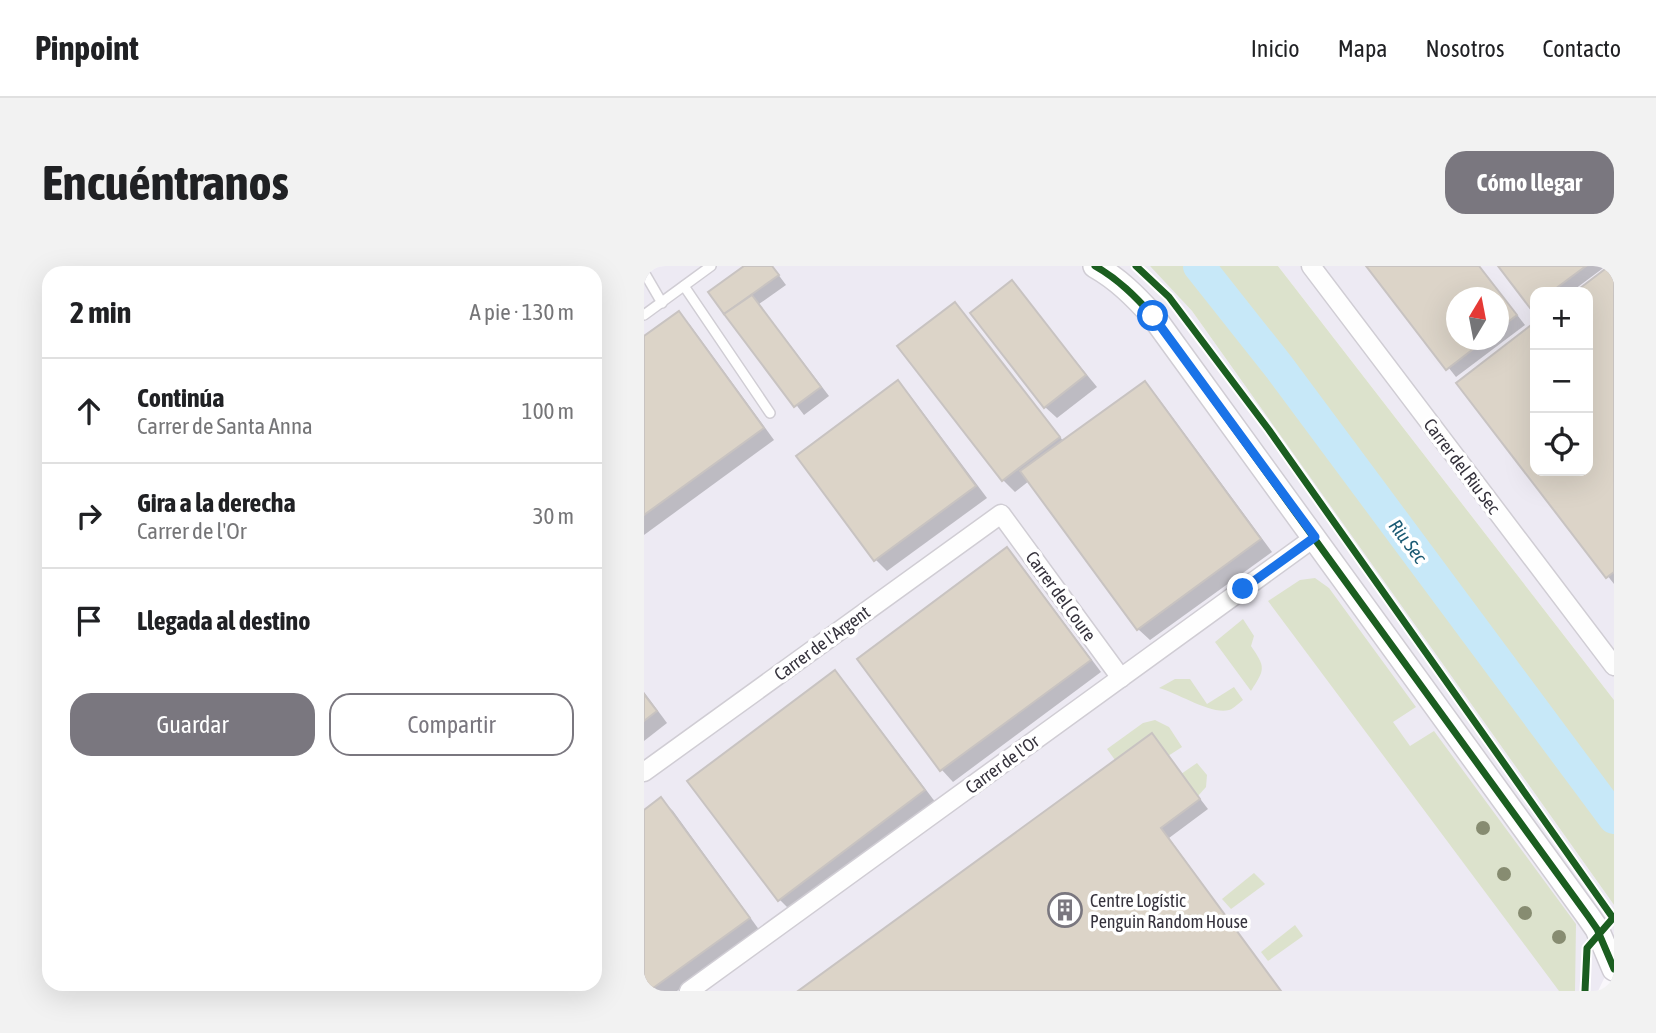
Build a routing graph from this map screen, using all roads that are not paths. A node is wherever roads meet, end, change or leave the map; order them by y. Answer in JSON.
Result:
{"nodes":[{"id":1,"x":711,"y":266,"type":"edge"},
{"id":2,"x":1095,"y":266,"type":"edge"},
{"id":3,"x":1311,"y":266,"type":"edge"},
{"id":4,"x":644,"y":272,"type":"edge"},
{"id":5,"x":684,"y":286,"type":"junction"},
{"id":6,"x":662,"y":303,"type":"junction"},
{"id":7,"x":644,"y":316,"type":"edge"},
{"id":8,"x":770,"y":413,"type":"dead end"},
{"id":9,"x":1001,"y":513,"type":"joint"},
{"id":10,"x":1315,"y":537,"type":"junction"},
{"id":11,"x":1614,"y":666,"type":"edge"},
{"id":12,"x":1121,"y":678,"type":"junction"},
{"id":13,"x":644,"y":772,"type":"edge"},
{"id":14,"x":1588,"y":916,"type":"junction"},
{"id":15,"x":1614,"y":938,"type":"edge"},
{"id":16,"x":1614,"y":968,"type":"edge"},
{"id":17,"x":1614,"y":984,"type":"edge"},
{"id":18,"x":689,"y":991,"type":"edge"},
{"id":19,"x":1613,"y":991,"type":"edge"}],
"edges":[{"from":1,"to":5,"type":"lane"},
{"from":2,"to":10,"type":"street"},
{"from":3,"to":11,"type":"street","name":"Carrer del Riu Sec"},
{"from":4,"to":6,"type":"lane"},
{"from":5,"to":6,"type":"lane"},
{"from":5,"to":8,"type":"lane"},
{"from":6,"to":7,"type":"lane"},
{"from":9,"to":12,"type":"street","name":"Carrer del Coure"},
{"from":9,"to":13,"type":"street","name":"Carrer de l'Argent"},
{"from":10,"to":12,"type":"street","name":"Carrer de l'Or"},
{"from":10,"to":14,"type":"street"},
{"from":12,"to":18,"type":"street","name":"Carrer de l'Or"},
{"from":14,"to":15,"type":"street"},
{"from":14,"to":16,"type":"street"},
{"from":17,"to":19,"type":"street"}]}
